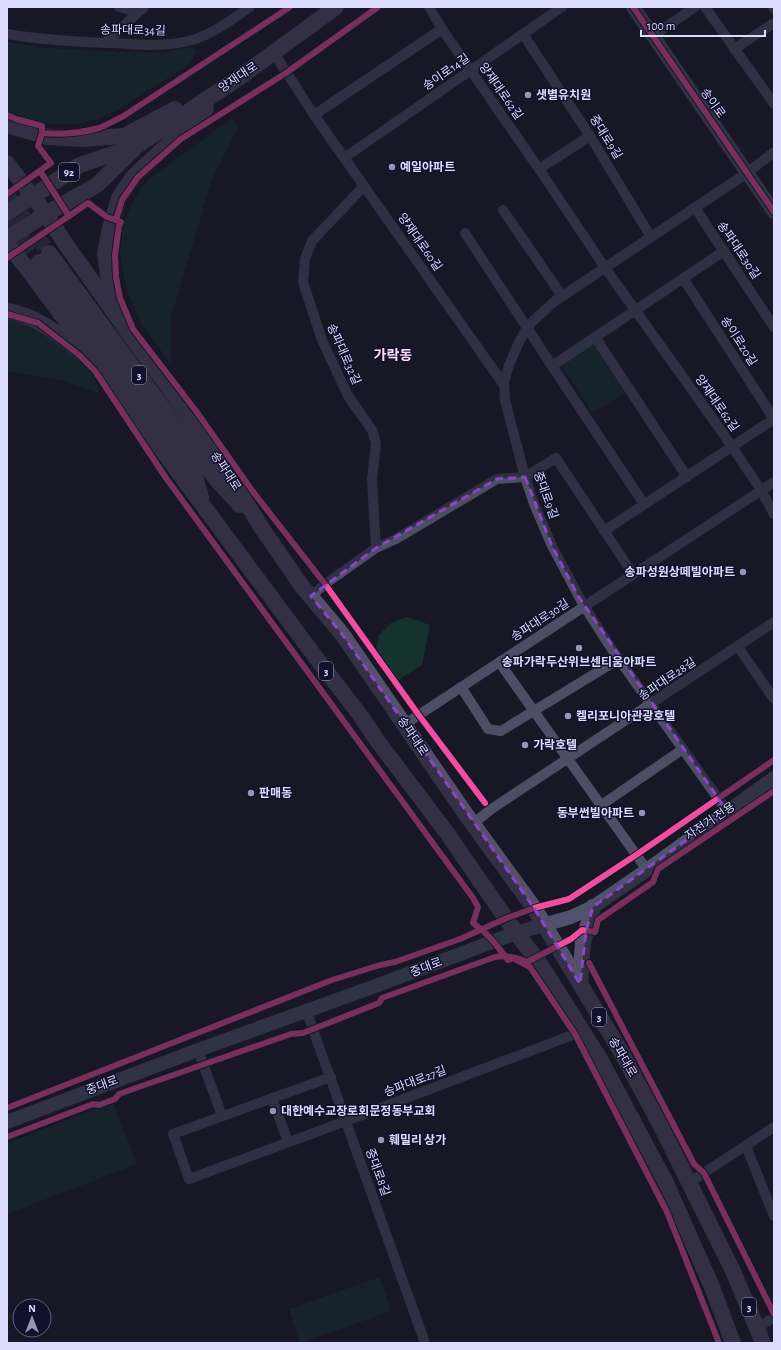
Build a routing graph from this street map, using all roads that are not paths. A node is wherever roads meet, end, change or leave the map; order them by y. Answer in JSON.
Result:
{"nodes":[{"id":1,"x":119,"y":7,"type":"edge"},
{"id":2,"x":250,"y":7,"type":"edge"},
{"id":3,"x":336,"y":7,"type":"edge"},
{"id":4,"x":429,"y":7,"type":"edge"},
{"id":5,"x":562,"y":7,"type":"edge"},
{"id":6,"x":633,"y":7,"type":"edge"},
{"id":7,"x":695,"y":7,"type":"edge"},
{"id":8,"x":705,"y":7,"type":"edge"},
{"id":9,"x":140,"y":10,"type":"edge"},
{"id":10,"x":774,"y":23,"type":"edge"},
{"id":11,"x":442,"y":29,"type":"junction"},
{"id":12,"x":7,"y":34,"type":"edge"},
{"id":13,"x":523,"y":34,"type":"junction"},
{"id":14,"x":653,"y":36,"type":"junction"},
{"id":15,"x":105,"y":43,"type":"junction"},
{"id":16,"x":734,"y":49,"type":"junction"},
{"id":17,"x":274,"y":53,"type":"junction"},
{"id":18,"x":471,"y":70,"type":"junction"},
{"id":19,"x":243,"y":75,"type":"junction"},
{"id":20,"x":774,"y":104,"type":"edge"},
{"id":21,"x":314,"y":115,"type":"junction"},
{"id":22,"x":7,"y":125,"type":"edge"},
{"id":23,"x":590,"y":136,"type":"junction"},
{"id":24,"x":138,"y":145,"type":"junction"},
{"id":25,"x":774,"y":152,"type":"edge"},
{"id":26,"x":344,"y":158,"type":"junction"},
{"id":27,"x":539,"y":169,"type":"junction"},
{"id":28,"x":10,"y":172,"type":"edge"},
{"id":29,"x":747,"y":173,"type":"junction"},
{"id":30,"x":364,"y":186,"type":"junction"},
{"id":31,"x":32,"y":196,"type":"junction"},
{"id":32,"x":695,"y":208,"type":"junction"},
{"id":33,"x":503,"y":210,"type":"dead end"},
{"id":34,"x":774,"y":212,"type":"edge"},
{"id":35,"x":7,"y":213,"type":"edge"},
{"id":36,"x":46,"y":214,"type":"junction"},
{"id":37,"x":465,"y":232,"type":"dead end"},
{"id":38,"x":651,"y":236,"type":"junction"},
{"id":39,"x":7,"y":239,"type":"edge"},
{"id":40,"x":65,"y":243,"type":"junction"},
{"id":41,"x":7,"y":244,"type":"edge"},
{"id":42,"x":724,"y":251,"type":"junction"},
{"id":43,"x":38,"y":261,"type":"junction"},
{"id":44,"x":605,"y":267,"type":"junction"},
{"id":45,"x":683,"y":278,"type":"junction"},
{"id":46,"x":562,"y":296,"type":"junction"},
{"id":47,"x":635,"y":310,"type":"junction"},
{"id":48,"x":7,"y":311,"type":"edge"},
{"id":49,"x":774,"y":327,"type":"edge"},
{"id":50,"x":527,"y":328,"type":"junction"},
{"id":51,"x":595,"y":337,"type":"junction"},
{"id":52,"x":138,"y":346,"type":"junction"},
{"id":53,"x":552,"y":366,"type":"junction"},
{"id":54,"x":104,"y":373,"type":"junction"},
{"id":55,"x":504,"y":385,"type":"junction"},
{"id":56,"x":774,"y":419,"type":"edge"},
{"id":57,"x":732,"y":447,"type":"junction"},
{"id":58,"x":687,"y":476,"type":"junction"},
{"id":59,"x":525,"y":477,"type":"junction"},
{"id":60,"x":774,"y":482,"type":"edge"},
{"id":61,"x":761,"y":490,"type":"junction"},
{"id":62,"x":644,"y":504,"type":"junction"},
{"id":63,"x":205,"y":508,"type":"junction"},
{"id":64,"x":774,"y":514,"type":"edge"},
{"id":65,"x":261,"y":527,"type":"junction"},
{"id":66,"x":604,"y":531,"type":"junction"},
{"id":67,"x":376,"y":548,"type":"junction"},
{"id":68,"x":633,"y":574,"type":"junction"},
{"id":69,"x":311,"y":596,"type":"junction"},
{"id":70,"x":584,"y":606,"type":"junction"},
{"id":71,"x":774,"y":622,"type":"edge"},
{"id":72,"x":738,"y":647,"type":"junction"},
{"id":73,"x":619,"y":659,"type":"junction"},
{"id":74,"x":499,"y":662,"type":"junction"},
{"id":75,"x":461,"y":687,"type":"junction"},
{"id":76,"x":774,"y":699,"type":"edge"},
{"id":77,"x":651,"y":705,"type":"junction"},
{"id":78,"x":534,"y":711,"type":"junction"},
{"id":79,"x":405,"y":724,"type":"junction"},
{"id":80,"x":683,"y":749,"type":"junction"},
{"id":81,"x":568,"y":760,"type":"junction"},
{"id":82,"x":774,"y":778,"type":"edge"},
{"id":83,"x":600,"y":806,"type":"junction"},
{"id":84,"x":727,"y":811,"type":"junction"},
{"id":85,"x":474,"y":823,"type":"junction"},
{"id":86,"x":647,"y":870,"type":"junction"},
{"id":87,"x":593,"y":907,"type":"junction"},
{"id":88,"x":544,"y":924,"type":"junction"},
{"id":89,"x":516,"y":933,"type":"junction"},
{"id":90,"x":580,"y":984,"type":"junction"},
{"id":91,"x":306,"y":1010,"type":"junction"},
{"id":92,"x":583,"y":1031,"type":"junction"},
{"id":93,"x":198,"y":1050,"type":"junction"},
{"id":94,"x":331,"y":1078,"type":"junction"},
{"id":95,"x":272,"y":1098,"type":"junction"},
{"id":96,"x":222,"y":1116,"type":"junction"},
{"id":97,"x":346,"y":1121,"type":"junction"},
{"id":98,"x":7,"y":1122,"type":"edge"},
{"id":99,"x":774,"y":1127,"type":"edge"},
{"id":100,"x":288,"y":1142,"type":"junction"},
{"id":101,"x":746,"y":1146,"type":"junction"},
{"id":102,"x":690,"y":1182,"type":"junction"},
{"id":103,"x":771,"y":1197,"type":"edge"},
{"id":104,"x":774,"y":1216,"type":"edge"},
{"id":105,"x":774,"y":1318,"type":"edge"},
{"id":106,"x":757,"y":1327,"type":"junction"},
{"id":107,"x":425,"y":1343,"type":"edge"},
{"id":108,"x":733,"y":1343,"type":"edge"},
{"id":109,"x":763,"y":1343,"type":"edge"}],
"edges":[{"from":1,"to":9,"type":"street"},
{"from":2,"to":15,"type":"street","name":"송파대로34길"},
{"from":3,"to":17,"type":"main road","name":"양재대로","number":"92"},
{"from":4,"to":11,"type":"street","name":"양재대로62길"},
{"from":5,"to":13,"type":"street","name":"송이로14길"},
{"from":6,"to":14,"type":"main road","name":"송이로"},
{"from":7,"to":14,"type":"street"},
{"from":8,"to":16,"type":"street"},
{"from":9,"to":15,"type":"street"},
{"from":10,"to":16,"type":"street"},
{"from":11,"to":18,"type":"street","name":"양재대로62길"},
{"from":11,"to":21,"type":"street"},
{"from":12,"to":15,"type":"street","name":"송파대로34길"},
{"from":13,"to":18,"type":"street","name":"송이로14길"},
{"from":13,"to":23,"type":"street","name":"중대로9길"},
{"from":14,"to":29,"type":"main road","name":"송이로"},
{"from":16,"to":20,"type":"street"},
{"from":17,"to":19,"type":"main road","name":"양재대로","number":"92"},
{"from":17,"to":21,"type":"street","name":"양재대로60길"},
{"from":18,"to":26,"type":"street","name":"송이로14길"},
{"from":18,"to":27,"type":"street","name":"양재대로62길"},
{"from":19,"to":22,"type":"main road"},
{"from":19,"to":24,"type":"main road","name":"양재대로","number":"92"},
{"from":19,"to":52,"type":"main road"},
{"from":21,"to":26,"type":"street","name":"양재대로60길"},
{"from":23,"to":27,"type":"street"},
{"from":23,"to":38,"type":"street","name":"중대로9길"},
{"from":24,"to":31,"type":"main road","name":"양재대로","number":"92"},
{"from":24,"to":36,"type":"main road","name":"양재대로","number":"92"},
{"from":25,"to":29,"type":"street","name":"중대로9길"},
{"from":26,"to":30,"type":"street","name":"양재대로60길"},
{"from":27,"to":44,"type":"street","name":"양재대로62길"},
{"from":28,"to":31,"type":"main road","name":"송파대로"},
{"from":29,"to":32,"type":"street","name":"중대로9길"},
{"from":29,"to":34,"type":"main road","name":"송이로"},
{"from":30,"to":55,"type":"street","name":"양재대로60길"},
{"from":30,"to":67,"type":"street","name":"송파대로32길"},
{"from":31,"to":35,"type":"main road","name":"양재대로","number":"92"},
{"from":31,"to":36,"type":"main road","name":"송파대로"},
{"from":32,"to":38,"type":"street","name":"중대로9길"},
{"from":32,"to":42,"type":"street","name":"송파대로30길"},
{"from":33,"to":46,"type":"street"},
{"from":36,"to":39,"type":"main road","name":"양재대로","number":"92"},
{"from":36,"to":40,"type":"main road","name":"송파대로"},
{"from":37,"to":50,"type":"street"},
{"from":38,"to":44,"type":"street","name":"중대로9길"},
{"from":40,"to":43,"type":"main road"},
{"from":40,"to":52,"type":"main road","name":"송파대로"},
{"from":41,"to":43,"type":"main road"},
{"from":42,"to":45,"type":"street"},
{"from":42,"to":49,"type":"street","name":"송파대로30길"},
{"from":43,"to":54,"type":"main road"},
{"from":43,"to":63,"type":"main road","number":"3"},
{"from":43,"to":65,"type":"main road","number":"3"},
{"from":44,"to":46,"type":"street","name":"중대로9길"},
{"from":44,"to":47,"type":"street","name":"양재대로62길"},
{"from":45,"to":47,"type":"street"},
{"from":45,"to":56,"type":"street","name":"송이로20길"},
{"from":46,"to":50,"type":"street","name":"중대로9길"},
{"from":47,"to":51,"type":"street"},
{"from":47,"to":57,"type":"street","name":"양재대로62길"},
{"from":48,"to":54,"type":"main road"},
{"from":50,"to":53,"type":"street"},
{"from":50,"to":55,"type":"street","name":"중대로9길"},
{"from":51,"to":53,"type":"street"},
{"from":51,"to":58,"type":"street"},
{"from":52,"to":65,"type":"main road","name":"송파대로"},
{"from":53,"to":62,"type":"street"},
{"from":54,"to":63,"type":"main road","name":"송파대로"},
{"from":55,"to":59,"type":"street","name":"중대로9길"},
{"from":56,"to":57,"type":"street","name":"송이로20길"},
{"from":57,"to":58,"type":"street","name":"송이로20길"},
{"from":57,"to":61,"type":"street","name":"양재대로62길"},
{"from":58,"to":62,"type":"street","name":"송이로20길"},
{"from":59,"to":66,"type":"street"},
{"from":59,"to":67,"type":"street"},
{"from":59,"to":70,"type":"street","name":"중대로9길"},
{"from":60,"to":61,"type":"street","name":"송파대로30길"},
{"from":61,"to":64,"type":"street","name":"양재대로62길"},
{"from":61,"to":68,"type":"street","name":"송파대로30길"},
{"from":62,"to":66,"type":"street","name":"송이로20길"},
{"from":63,"to":89,"type":"main road","name":"송파대로","number":"3"},
{"from":65,"to":69,"type":"main road","name":"송파대로","number":"3"},
{"from":66,"to":68,"type":"street"},
{"from":67,"to":69,"type":"street"},
{"from":68,"to":70,"type":"street","name":"송파대로30길"},
{"from":69,"to":79,"type":"main road","name":"송파대로","number":"3"},
{"from":70,"to":73,"type":"street","name":"중대로9길"},
{"from":70,"to":74,"type":"street","name":"송파대로30길"},
{"from":71,"to":72,"type":"street","name":"송파대로28길"},
{"from":72,"to":76,"type":"street"},
{"from":72,"to":77,"type":"street","name":"송파대로28길"},
{"from":73,"to":77,"type":"street","name":"중대로9길"},
{"from":73,"to":78,"type":"street"},
{"from":74,"to":75,"type":"street","name":"송파대로30길"},
{"from":74,"to":78,"type":"street"},
{"from":75,"to":78,"type":"street"},
{"from":75,"to":79,"type":"street","name":"송파대로30길"},
{"from":77,"to":80,"type":"street","name":"중대로9길"},
{"from":77,"to":81,"type":"street","name":"송파대로28길"},
{"from":78,"to":81,"type":"street"},
{"from":79,"to":85,"type":"main road","name":"송파대로","number":"3"},
{"from":80,"to":83,"type":"street"},
{"from":80,"to":84,"type":"street","name":"중대로9길"},
{"from":81,"to":83,"type":"street"},
{"from":81,"to":85,"type":"street","name":"송파대로28길"},
{"from":82,"to":84,"type":"main road","name":"중대로"},
{"from":83,"to":86,"type":"street"},
{"from":84,"to":86,"type":"main road","name":"중대로"},
{"from":85,"to":88,"type":"main road","name":"송파대로","number":"3"},
{"from":86,"to":87,"type":"main road","name":"중대로"},
{"from":87,"to":88,"type":"main road","name":"중대로"},
{"from":87,"to":90,"type":"main road"},
{"from":88,"to":89,"type":"main road","name":"중대로"},
{"from":88,"to":90,"type":"main road","name":"송파대로","number":"3"},
{"from":89,"to":91,"type":"main road","name":"중대로"},
{"from":89,"to":92,"type":"main road","name":"송파대로","number":"3"},
{"from":90,"to":102,"type":"main road","name":"송파대로","number":"3"},
{"from":91,"to":93,"type":"main road","name":"중대로"},
{"from":91,"to":94,"type":"street","name":"중대로8길"},
{"from":92,"to":97,"type":"street","name":"송파대로27길"},
{"from":92,"to":108,"type":"main road","name":"송파대로","number":"3"},
{"from":93,"to":96,"type":"street"},
{"from":93,"to":98,"type":"main road","name":"중대로"},
{"from":94,"to":95,"type":"street"},
{"from":94,"to":97,"type":"street","name":"중대로8길"},
{"from":95,"to":96,"type":"street"},
{"from":95,"to":100,"type":"street"},
{"from":96,"to":100,"type":"street","name":"송파대로27길"},
{"from":97,"to":100,"type":"street","name":"송파대로27길"},
{"from":97,"to":107,"type":"street","name":"중대로8길"},
{"from":99,"to":101,"type":"street"},
{"from":101,"to":102,"type":"street"},
{"from":101,"to":103,"type":"street"},
{"from":102,"to":106,"type":"main road","name":"송파대로","number":"3"},
{"from":103,"to":104,"type":"street"},
{"from":105,"to":106,"type":"street"},
{"from":106,"to":109,"type":"main road","name":"송파대로","number":"3"}]}
